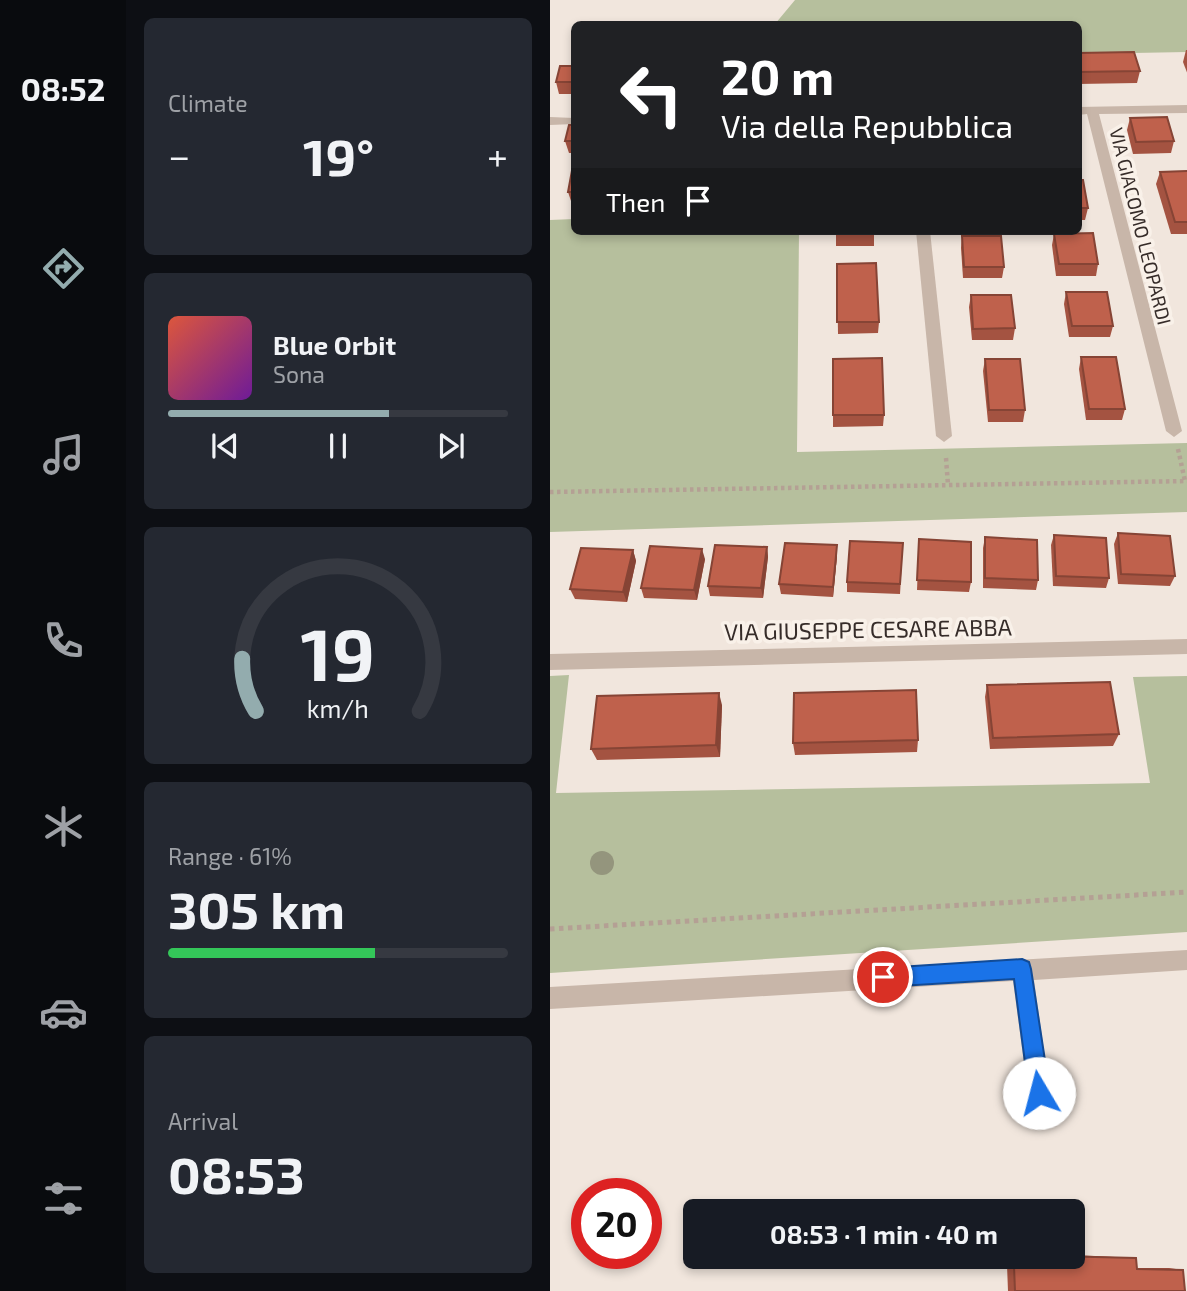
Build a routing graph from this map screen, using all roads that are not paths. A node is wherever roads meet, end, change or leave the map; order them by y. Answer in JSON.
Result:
{"nodes":[{"id":1,"x":1188,"y":109,"type":"edge"},
{"id":2,"x":1085,"y":111,"type":"edge"},
{"id":3,"x":550,"y":121,"type":"edge"},
{"id":4,"x":571,"y":121,"type":"edge"},
{"id":5,"x":923,"y":235,"type":"edge"},
{"id":6,"x":1174,"y":431,"type":"road end"},
{"id":7,"x":944,"y":436,"type":"dead end"},
{"id":8,"x":1188,"y":646,"type":"edge"},
{"id":9,"x":550,"y":662,"type":"edge"},
{"id":10,"x":1188,"y":960,"type":"edge"},
{"id":11,"x":1022,"y":969,"type":"junction"},
{"id":12,"x":550,"y":998,"type":"edge"},
{"id":13,"x":1039,"y":1093,"type":"dead end"}],
"edges":[{"from":1,"to":2,"type":"street"},
{"from":2,"to":6,"type":"street","name":"VIA GIACOMO LEOPARDI"},
{"from":3,"to":4,"type":"street"},
{"from":5,"to":7,"type":"street"},
{"from":8,"to":9,"type":"street","name":"VIA GIUSEPPE CESARE ABBA"},
{"from":10,"to":11,"type":"street"},
{"from":11,"to":12,"type":"street"},
{"from":11,"to":13,"type":"street"}]}
